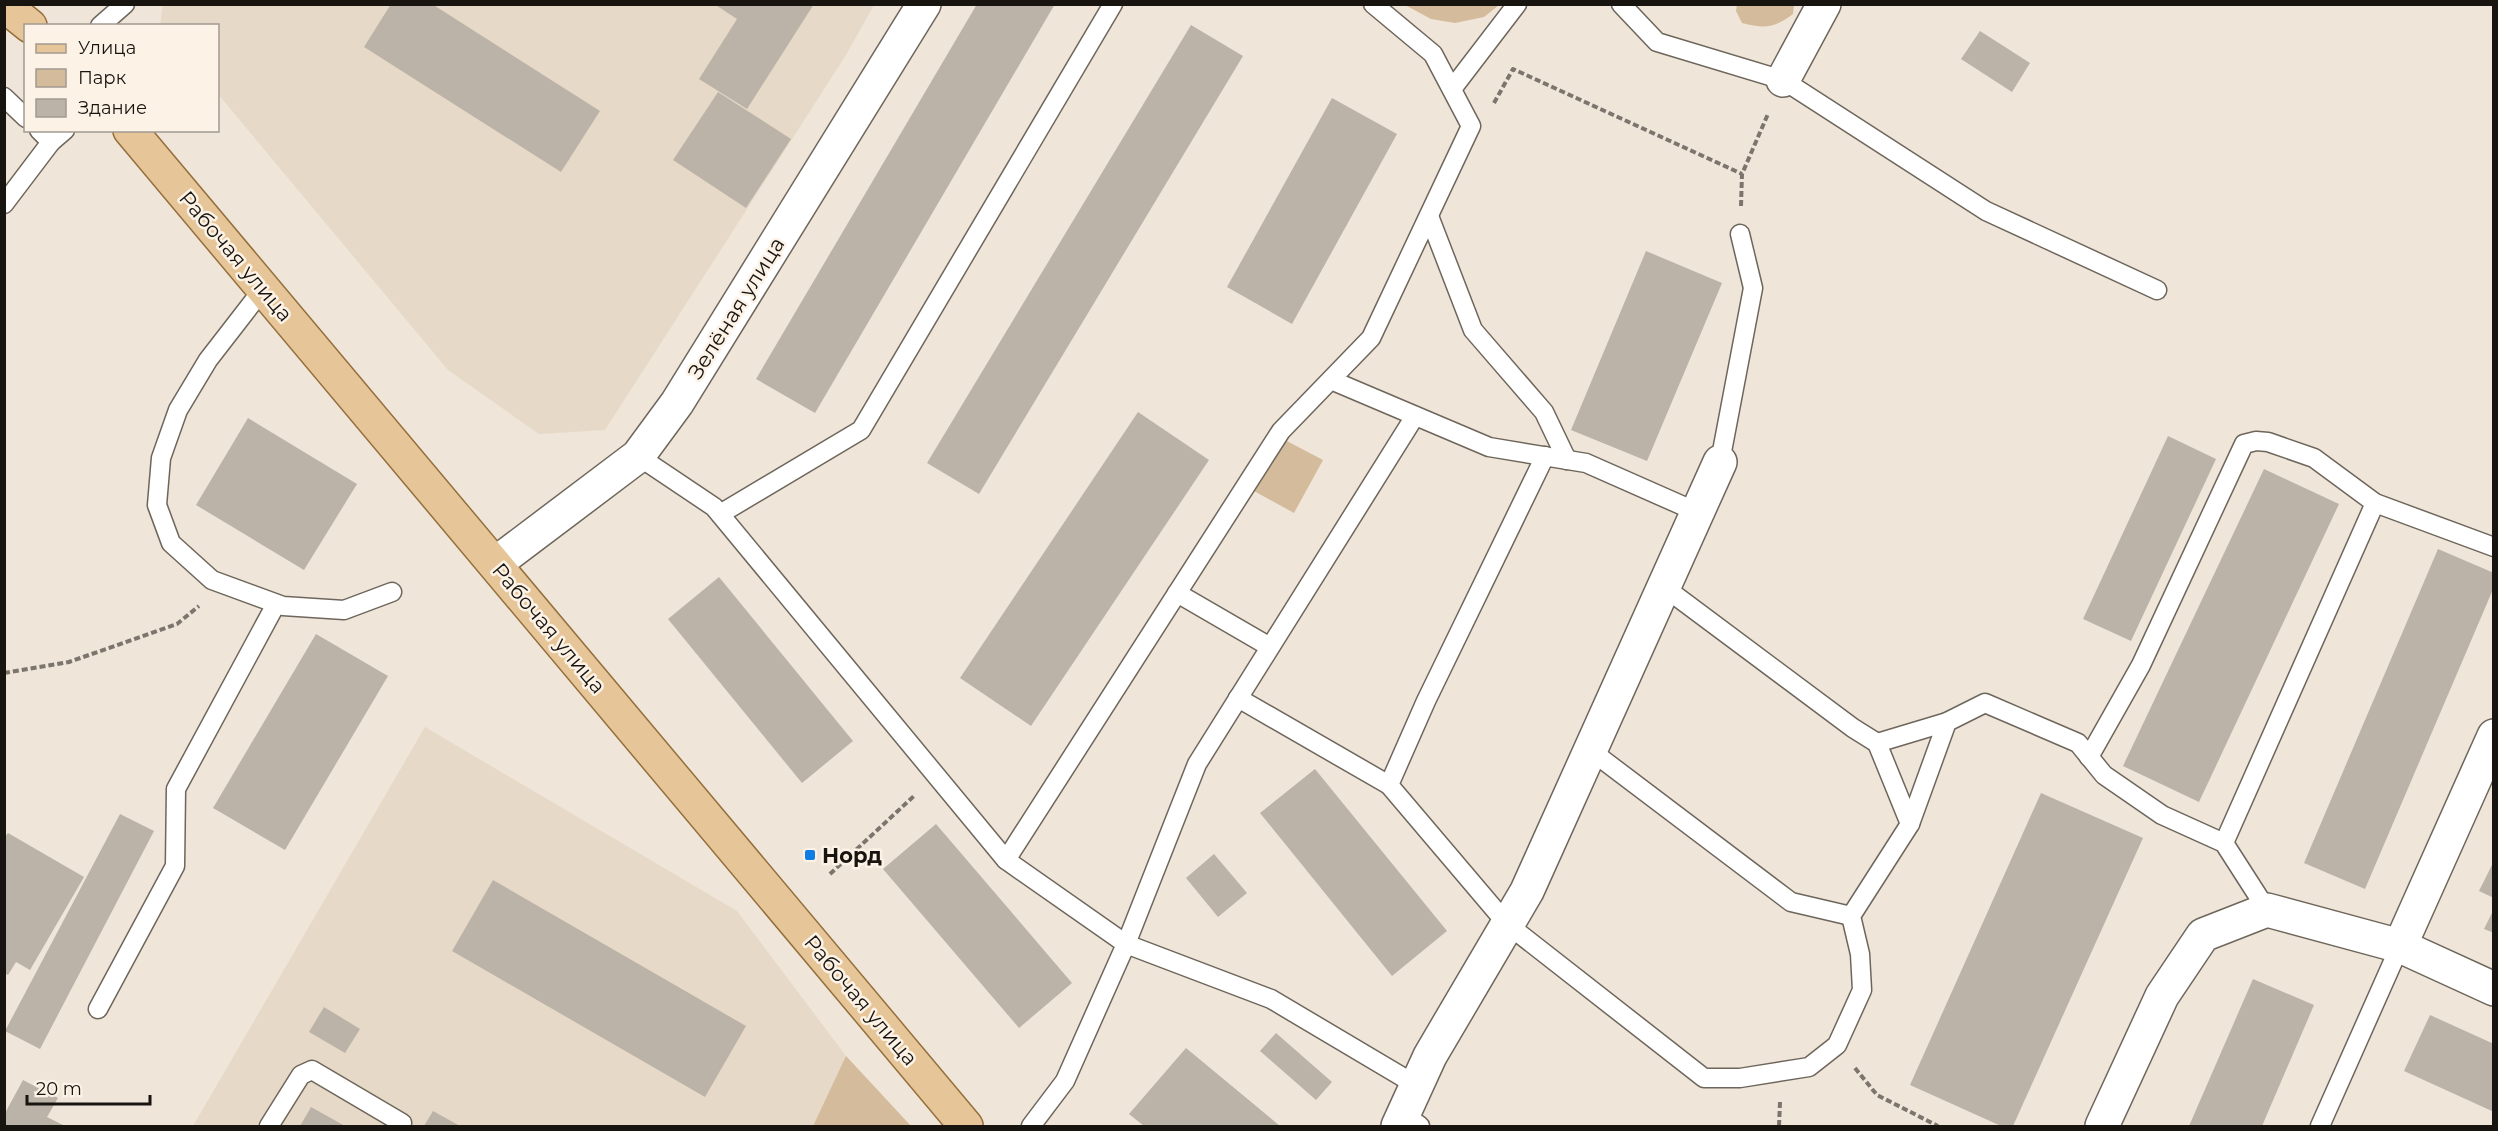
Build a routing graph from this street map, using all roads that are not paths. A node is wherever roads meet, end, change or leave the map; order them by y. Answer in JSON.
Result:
{"nodes":[{"id":1,"x":125,"y":4,"type":"edge"},
{"id":2,"x":924,"y":4,"type":"edge"},
{"id":3,"x":1113,"y":4,"type":"edge"},
{"id":4,"x":1373,"y":4,"type":"edge"},
{"id":5,"x":1517,"y":4,"type":"edge"},
{"id":6,"x":1621,"y":4,"type":"edge"},
{"id":7,"x":1824,"y":4,"type":"edge"},
{"id":8,"x":4,"y":5,"type":"edge"},
{"id":9,"x":28,"y":24,"type":"edge"},
{"id":10,"x":102,"y":24,"type":"edge"},
{"id":11,"x":1784,"y":80,"type":"junction"},
{"id":12,"x":1452,"y":89,"type":"junction"},
{"id":13,"x":4,"y":98,"type":"edge"},
{"id":14,"x":24,"y":116,"type":"edge"},
{"id":15,"x":132,"y":132,"type":"edge"},
{"id":16,"x":52,"y":134,"type":"edge"},
{"id":17,"x":4,"y":204,"type":"edge"},
{"id":18,"x":1429,"y":216,"type":"junction"},
{"id":19,"x":1740,"y":234,"type":"road end"},
{"id":20,"x":263,"y":289,"type":"junction"},
{"id":21,"x":2157,"y":291,"type":"dead end"},
{"id":22,"x":1330,"y":380,"type":"junction"},
{"id":23,"x":1415,"y":416,"type":"junction"},
{"id":24,"x":638,"y":456,"type":"junction"},
{"id":25,"x":1545,"y":456,"type":"junction"},
{"id":26,"x":1566,"y":460,"type":"junction"},
{"id":27,"x":1720,"y":462,"type":"joint"},
{"id":28,"x":2375,"y":503,"type":"junction"},
{"id":29,"x":1697,"y":512,"type":"junction"},
{"id":30,"x":720,"y":514,"type":"junction"},
{"id":31,"x":2493,"y":547,"type":"edge"},
{"id":32,"x":495,"y":564,"type":"junction"},
{"id":33,"x":1664,"y":586,"type":"junction"},
{"id":34,"x":392,"y":592,"type":"dead end"},
{"id":35,"x":1178,"y":593,"type":"junction"},
{"id":36,"x":276,"y":604,"type":"junction"},
{"id":37,"x":1270,"y":647,"type":"junction"},
{"id":38,"x":1238,"y":698,"type":"junction"},
{"id":39,"x":1947,"y":722,"type":"junction"},
{"id":40,"x":2493,"y":736,"type":"edge"},
{"id":41,"x":1877,"y":743,"type":"junction"},
{"id":42,"x":1590,"y":750,"type":"junction"},
{"id":43,"x":2089,"y":757,"type":"junction"},
{"id":44,"x":1389,"y":785,"type":"junction"},
{"id":45,"x":1911,"y":824,"type":"junction"},
{"id":46,"x":2223,"y":843,"type":"junction"},
{"id":47,"x":1006,"y":860,"type":"junction"},
{"id":48,"x":2267,"y":910,"type":"junction"},
{"id":49,"x":1851,"y":916,"type":"junction"},
{"id":50,"x":1507,"y":924,"type":"junction"},
{"id":51,"x":1126,"y":944,"type":"junction"},
{"id":52,"x":2400,"y":946,"type":"junction"},
{"id":53,"x":2493,"y":989,"type":"edge"},
{"id":54,"x":98,"y":1009,"type":"dead end"},
{"id":55,"x":1410,"y":1113,"type":"edge"},
{"id":56,"x":402,"y":1123,"type":"dead end"},
{"id":57,"x":269,"y":1126,"type":"edge"},
{"id":58,"x":966,"y":1126,"type":"edge"},
{"id":59,"x":1031,"y":1126,"type":"edge"},
{"id":60,"x":2102,"y":1126,"type":"edge"},
{"id":61,"x":2320,"y":1126,"type":"edge"}],
"edges":[{"from":1,"to":10,"type":"lane"},
{"from":2,"to":24,"type":"street","name":"Зелёная улица"},
{"from":3,"to":30,"type":"lane"},
{"from":4,"to":12,"type":"lane"},
{"from":5,"to":12,"type":"lane"},
{"from":6,"to":11,"type":"lane"},
{"from":7,"to":11,"type":"street"},
{"from":8,"to":9,"type":"main road"},
{"from":11,"to":21,"type":"lane"},
{"from":12,"to":18,"type":"lane"},
{"from":13,"to":14,"type":"lane"},
{"from":15,"to":20,"type":"main road","name":"Рабочая улица"},
{"from":16,"to":17,"type":"lane"},
{"from":18,"to":22,"type":"lane"},
{"from":18,"to":26,"type":"lane"},
{"from":19,"to":27,"type":"lane"},
{"from":20,"to":32,"type":"main road","name":"Рабочая улица"},
{"from":20,"to":36,"type":"lane"},
{"from":22,"to":23,"type":"lane"},
{"from":22,"to":35,"type":"lane"},
{"from":23,"to":25,"type":"lane"},
{"from":23,"to":37,"type":"lane"},
{"from":24,"to":30,"type":"lane"},
{"from":24,"to":32,"type":"street","name":"Зелёная улица"},
{"from":25,"to":26,"type":"lane"},
{"from":25,"to":44,"type":"lane"},
{"from":26,"to":29,"type":"lane"},
{"from":27,"to":29,"type":"street"},
{"from":28,"to":31,"type":"lane"},
{"from":28,"to":43,"type":"lane"},
{"from":28,"to":46,"type":"lane"},
{"from":29,"to":33,"type":"street"},
{"from":30,"to":47,"type":"lane"},
{"from":32,"to":58,"type":"main road","name":"Рабочая улица"},
{"from":33,"to":41,"type":"lane"},
{"from":33,"to":42,"type":"street"},
{"from":34,"to":36,"type":"lane"},
{"from":35,"to":37,"type":"lane"},
{"from":35,"to":47,"type":"lane"},
{"from":36,"to":54,"type":"lane"},
{"from":37,"to":38,"type":"lane"},
{"from":38,"to":44,"type":"lane"},
{"from":38,"to":51,"type":"lane"},
{"from":39,"to":41,"type":"lane"},
{"from":39,"to":43,"type":"lane"},
{"from":39,"to":45,"type":"lane"},
{"from":40,"to":52,"type":"street"},
{"from":41,"to":45,"type":"lane"},
{"from":42,"to":49,"type":"lane"},
{"from":42,"to":50,"type":"street"},
{"from":43,"to":46,"type":"lane"},
{"from":44,"to":50,"type":"lane"},
{"from":45,"to":49,"type":"lane"},
{"from":46,"to":48,"type":"lane"},
{"from":47,"to":51,"type":"lane"},
{"from":48,"to":52,"type":"street"},
{"from":48,"to":60,"type":"street"},
{"from":49,"to":50,"type":"lane"},
{"from":50,"to":55,"type":"street"},
{"from":51,"to":55,"type":"lane"},
{"from":51,"to":59,"type":"lane"},
{"from":52,"to":53,"type":"street"},
{"from":52,"to":61,"type":"lane"},
{"from":56,"to":57,"type":"lane"}]}
